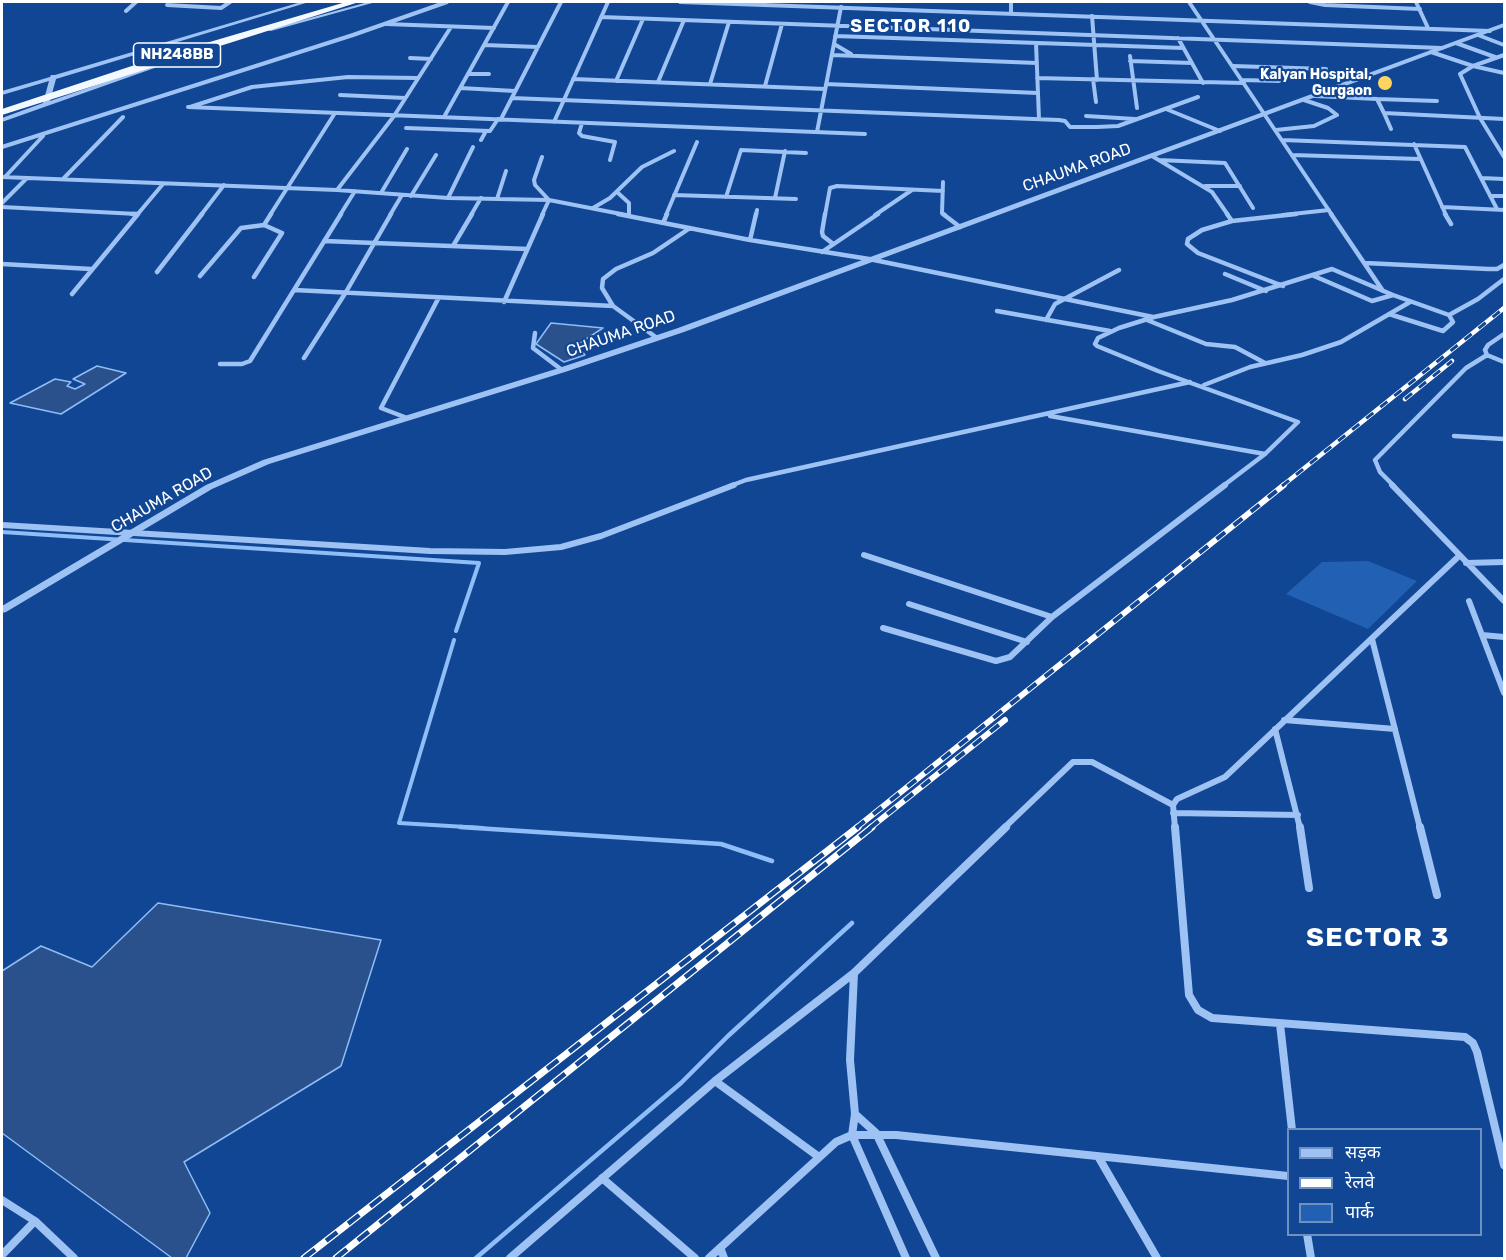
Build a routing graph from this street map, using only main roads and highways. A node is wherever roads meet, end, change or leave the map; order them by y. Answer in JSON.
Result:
{"nodes":[{"id":1,"x":329,"y":2,"type":"edge"},
{"id":2,"x":354,"y":2,"type":"edge"},
{"id":3,"x":2,"y":100,"type":"edge"},
{"id":4,"x":2,"y":112,"type":"edge"}],
"edges":[{"from":1,"to":3,"type":"highway","number":"NH248BB"},
{"from":2,"to":4,"type":"highway","number":"NH248BB"}]}
